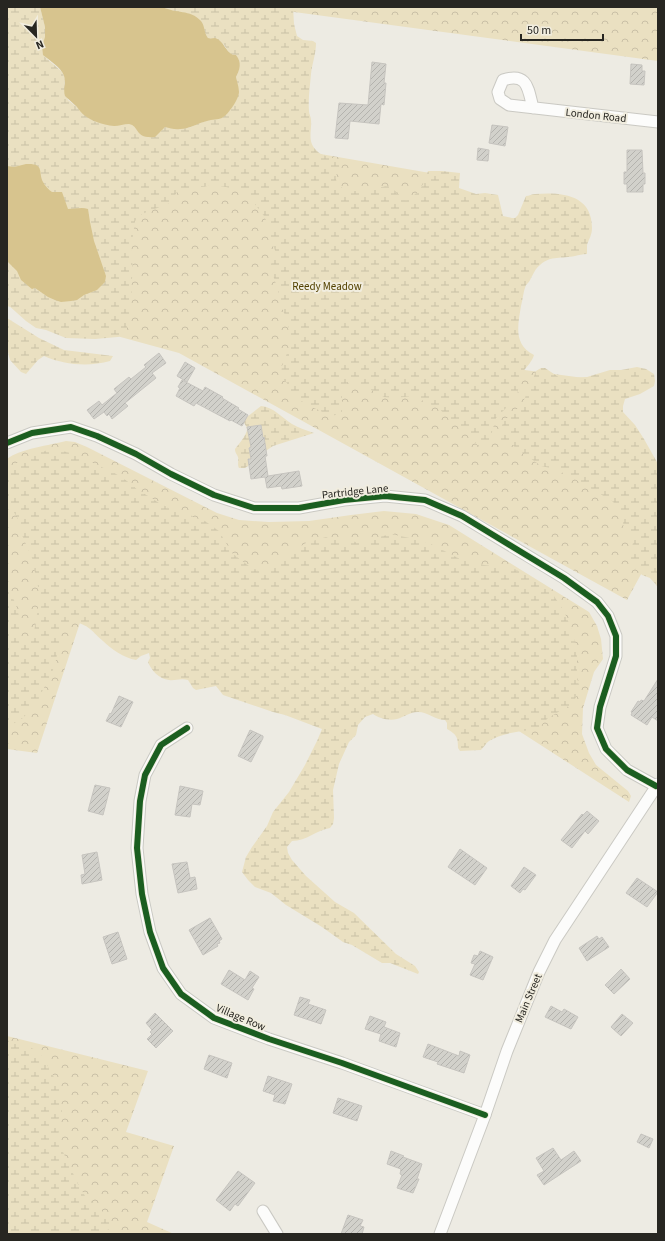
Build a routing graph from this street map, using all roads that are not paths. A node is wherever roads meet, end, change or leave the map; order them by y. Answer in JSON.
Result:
{"nodes":[{"id":1,"x":533,"y":108,"type":"dead end"},
{"id":2,"x":658,"y":122,"type":"edge"},
{"id":3,"x":7,"y":443,"type":"edge"},
{"id":4,"x":187,"y":728,"type":"dead end"},
{"id":5,"x":657,"y":785,"type":"edge"},
{"id":6,"x":485,"y":1115,"type":"junction"},
{"id":7,"x":263,"y":1210,"type":"dead end"},
{"id":8,"x":277,"y":1234,"type":"edge"},
{"id":9,"x":440,"y":1234,"type":"edge"}],
"edges":[{"from":1,"to":2,"type":"street","name":"London Road"},
{"from":3,"to":5,"type":"street","name":"Partridge Lane"},
{"from":4,"to":6,"type":"street","name":"Village Row"},
{"from":5,"to":6,"type":"street","name":"Main Street"},
{"from":6,"to":9,"type":"street","name":"Main Street"},
{"from":7,"to":8,"type":"street"}]}
